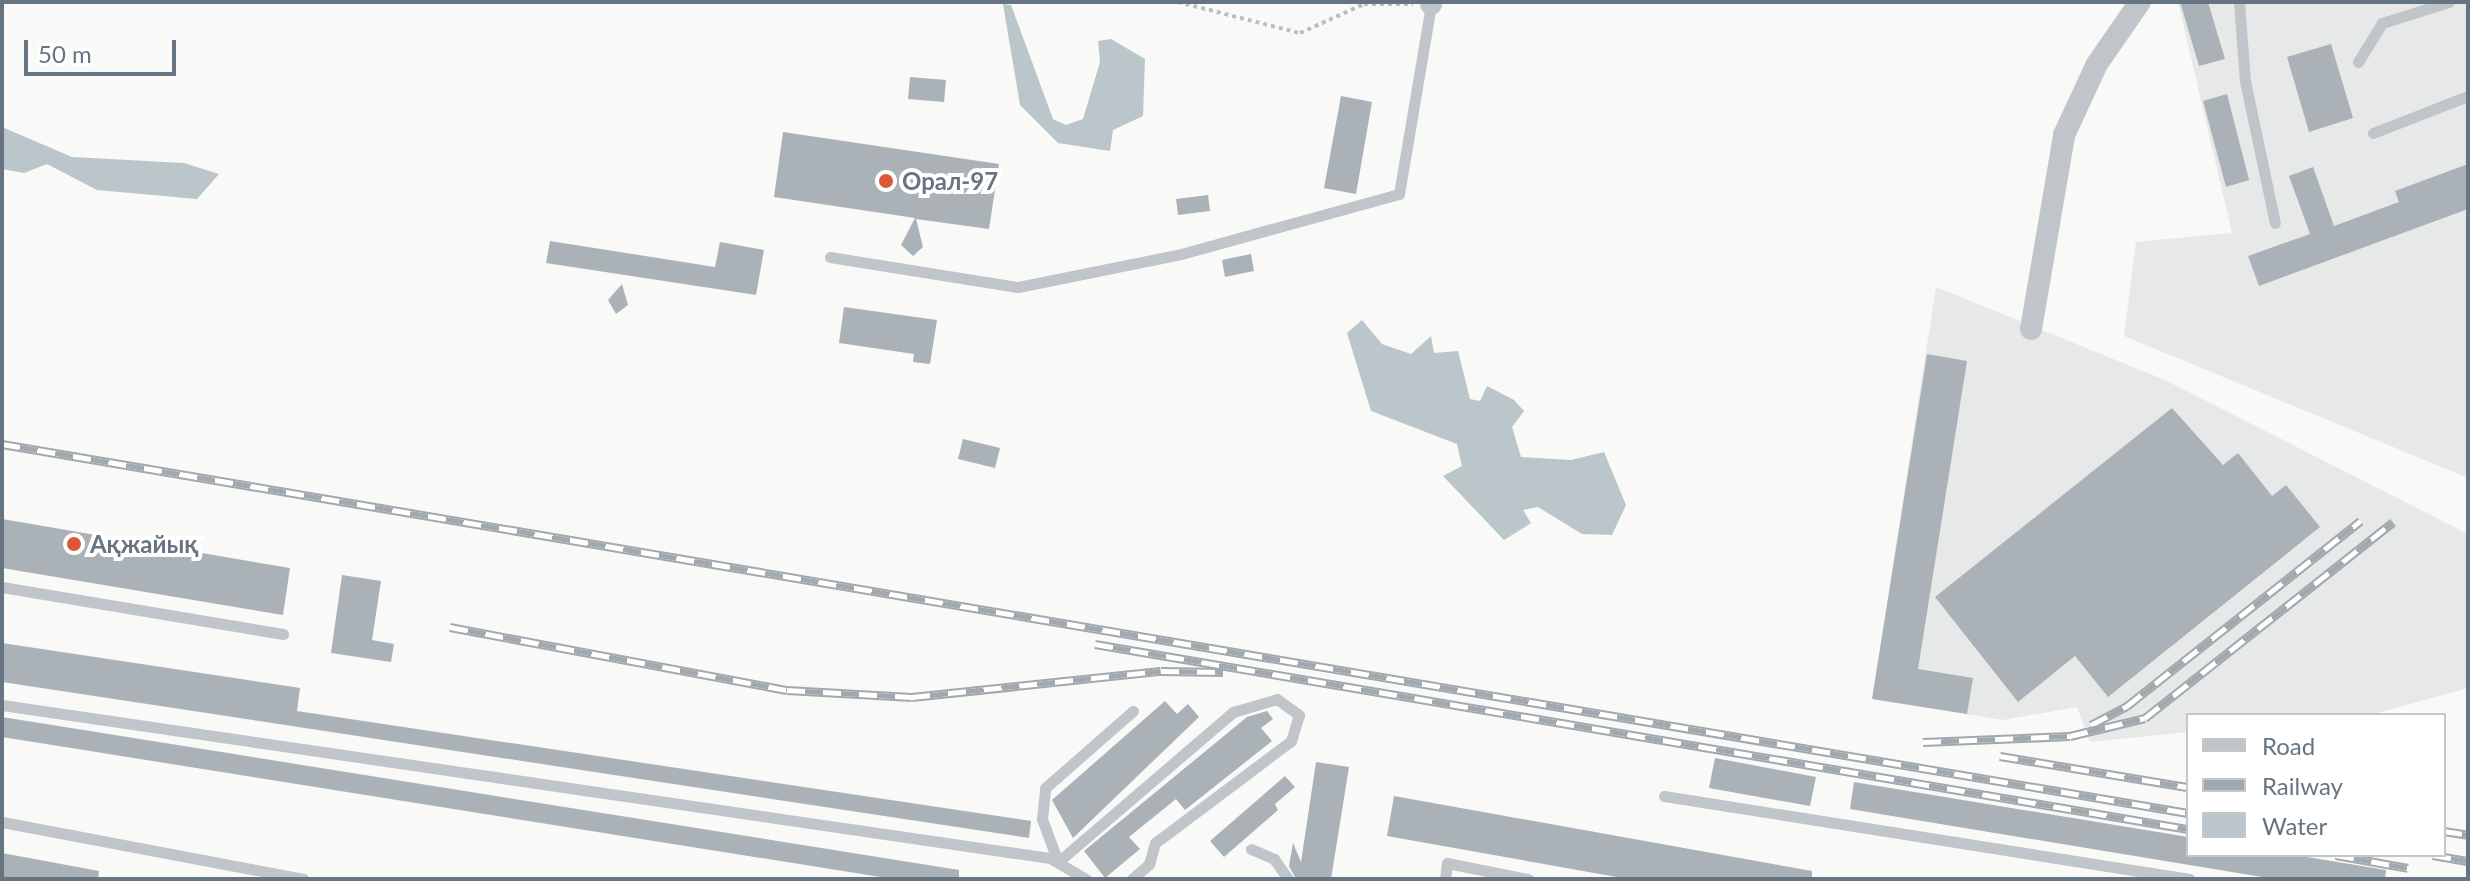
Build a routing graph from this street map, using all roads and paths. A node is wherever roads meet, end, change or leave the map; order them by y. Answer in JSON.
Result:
{"nodes":[{"id":1,"x":1178,"y":2,"type":"edge"},
{"id":2,"x":2140,"y":2,"type":"edge"},
{"id":3,"x":2239,"y":2,"type":"edge"},
{"id":4,"x":2449,"y":2,"type":"edge"},
{"id":5,"x":1431,"y":3,"type":"edge"},
{"id":6,"x":2358,"y":62,"type":"dead end"},
{"id":7,"x":2468,"y":96,"type":"edge"},
{"id":8,"x":2373,"y":133,"type":"dead end"},
{"id":9,"x":2275,"y":223,"type":"dead end"},
{"id":10,"x":830,"y":257,"type":"dead end"},
{"id":11,"x":2031,"y":329,"type":"dead end"},
{"id":12,"x":2,"y":587,"type":"edge"},
{"id":13,"x":283,"y":634,"type":"dead end"},
{"id":14,"x":2,"y":705,"type":"edge"},
{"id":15,"x":1133,"y":711,"type":"dead end"},
{"id":16,"x":1664,"y":796,"type":"dead end"},
{"id":17,"x":2,"y":822,"type":"edge"},
{"id":18,"x":1251,"y":849,"type":"dead end"},
{"id":19,"x":1058,"y":862,"type":"junction"},
{"id":20,"x":2100,"y":865,"type":"junction"},
{"id":21,"x":304,"y":879,"type":"edge"},
{"id":22,"x":1086,"y":879,"type":"edge"},
{"id":23,"x":1132,"y":879,"type":"edge"},
{"id":24,"x":1288,"y":879,"type":"edge"},
{"id":25,"x":1445,"y":879,"type":"edge"},
{"id":26,"x":1528,"y":879,"type":"edge"},
{"id":27,"x":2097,"y":879,"type":"edge"},
{"id":28,"x":2189,"y":879,"type":"edge"}],
"edges":[{"from":1,"to":5,"type":"path"},
{"from":2,"to":11,"type":"street"},
{"from":3,"to":9,"type":"lane"},
{"from":4,"to":6,"type":"lane"},
{"from":5,"to":10,"type":"lane"},
{"from":7,"to":8,"type":"lane"},
{"from":12,"to":13,"type":"lane"},
{"from":14,"to":19,"type":"lane"},
{"from":15,"to":19,"type":"lane"},
{"from":16,"to":20,"type":"lane"},
{"from":17,"to":21,"type":"lane"},
{"from":18,"to":24,"type":"lane"},
{"from":19,"to":22,"type":"lane"},
{"from":19,"to":23,"type":"lane"},
{"from":20,"to":27,"type":"lane"},
{"from":20,"to":28,"type":"lane"},
{"from":25,"to":26,"type":"lane"}]}
